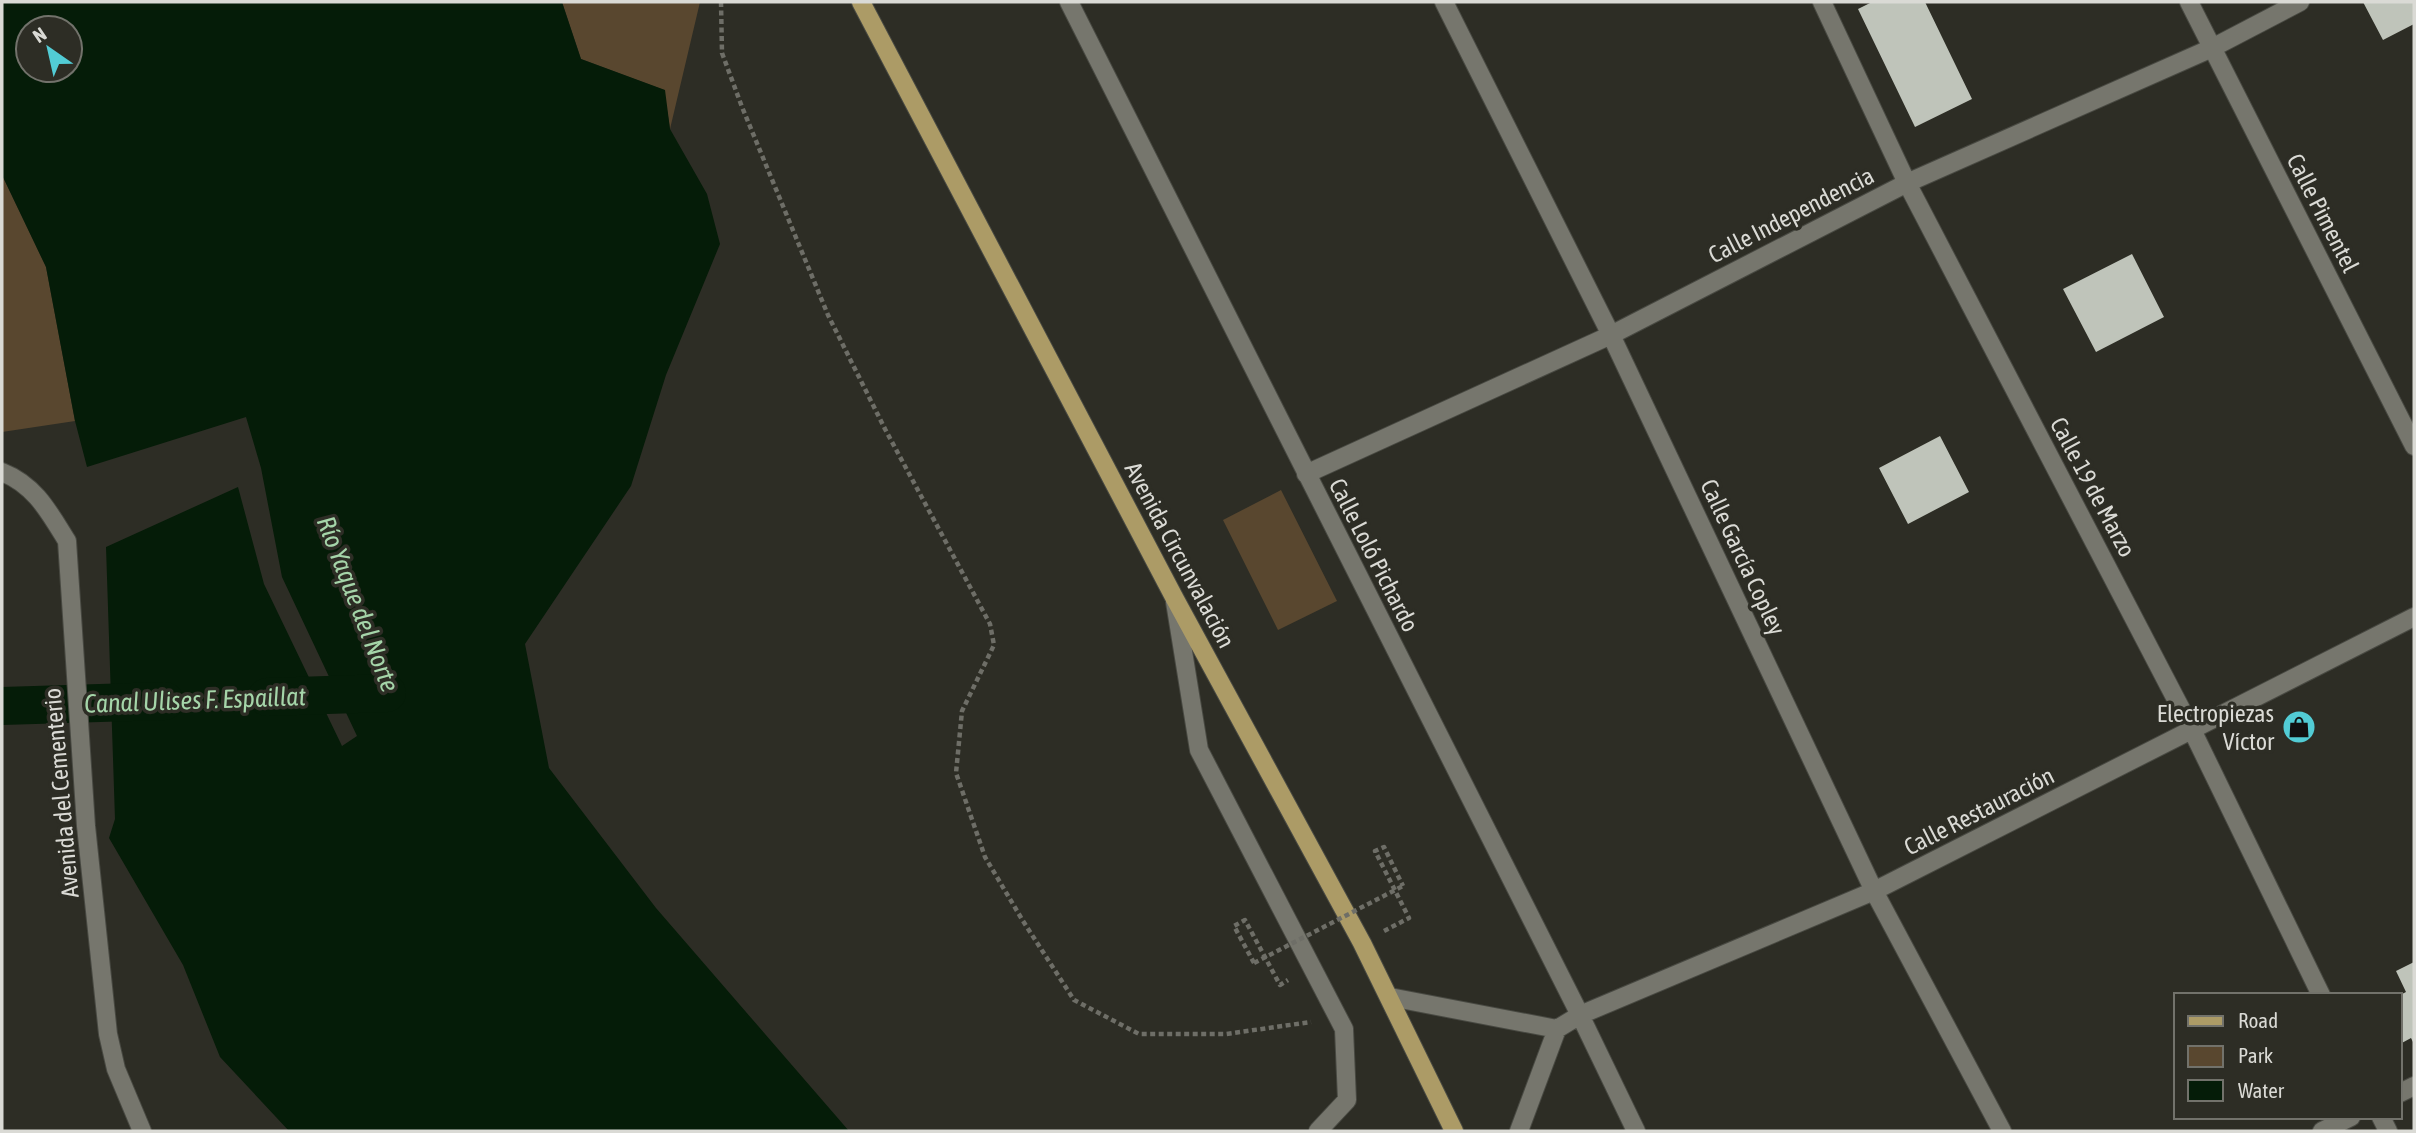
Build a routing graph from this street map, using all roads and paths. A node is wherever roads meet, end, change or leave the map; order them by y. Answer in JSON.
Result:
{"nodes":[{"id":1,"x":721,"y":2,"type":"edge"},
{"id":2,"x":861,"y":2,"type":"edge"},
{"id":3,"x":1069,"y":2,"type":"edge"},
{"id":4,"x":1444,"y":2,"type":"edge"},
{"id":5,"x":1822,"y":2,"type":"edge"},
{"id":6,"x":2189,"y":2,"type":"edge"},
{"id":7,"x":2300,"y":2,"type":"edge"},
{"id":8,"x":2212,"y":48,"type":"junction"},
{"id":9,"x":1907,"y":183,"type":"junction"},
{"id":10,"x":1611,"y":335,"type":"junction"},
{"id":11,"x":2414,"y":446,"type":"edge"},
{"id":12,"x":2,"y":472,"type":"edge"},
{"id":13,"x":1306,"y":474,"type":"junction"},
{"id":14,"x":1175,"y":599,"type":"junction"},
{"id":15,"x":2414,"y":617,"type":"edge"},
{"id":16,"x":2192,"y":730,"type":"junction"},
{"id":17,"x":1874,"y":891,"type":"junction"},
{"id":18,"x":1409,"y":918,"type":"dead end"},
{"id":19,"x":1280,"y":985,"type":"dead end"},
{"id":20,"x":2320,"y":993,"type":"edge"},
{"id":21,"x":1390,"y":997,"type":"junction"},
{"id":22,"x":1580,"y":1015,"type":"junction"},
{"id":23,"x":1338,"y":1016,"type":"junction"},
{"id":24,"x":1557,"y":1029,"type":"junction"},
{"id":25,"x":2347,"y":1119,"type":"edge"},
{"id":26,"x":142,"y":1131,"type":"edge"},
{"id":27,"x":1318,"y":1131,"type":"edge"},
{"id":28,"x":1454,"y":1131,"type":"edge"},
{"id":29,"x":1519,"y":1131,"type":"edge"},
{"id":30,"x":1636,"y":1131,"type":"edge"},
{"id":31,"x":2002,"y":1131,"type":"edge"},
{"id":32,"x":2322,"y":1131,"type":"edge"}],
"edges":[{"from":1,"to":23,"type":"path"},
{"from":2,"to":14,"type":"main road","name":"Avenida Circunvalación"},
{"from":3,"to":13,"type":"street","name":"Calle Loló Pichardo"},
{"from":4,"to":10,"type":"street","name":"Calle García Copley"},
{"from":5,"to":9,"type":"street","name":"Calle 19 de Marzo"},
{"from":6,"to":8,"type":"street","name":"Calle Pimentel"},
{"from":7,"to":8,"type":"street","name":"Calle Independencia"},
{"from":8,"to":9,"type":"street","name":"Calle Independencia"},
{"from":8,"to":11,"type":"street","name":"Calle Pimentel"},
{"from":9,"to":10,"type":"street","name":"Calle Independencia"},
{"from":9,"to":16,"type":"street","name":"Calle 19 de Marzo"},
{"from":10,"to":13,"type":"street","name":"Calle Independencia"},
{"from":10,"to":17,"type":"street","name":"Calle García Copley"},
{"from":12,"to":26,"type":"street","name":"Avenida del Cementerio"},
{"from":13,"to":22,"type":"street","name":"Calle Loló Pichardo"},
{"from":14,"to":21,"type":"main road","name":"Avenida Circunvalación"},
{"from":14,"to":23,"type":"street"},
{"from":15,"to":16,"type":"street","name":"Calle Restauración"},
{"from":16,"to":17,"type":"street","name":"Calle Restauración"},
{"from":16,"to":20,"type":"street","name":"Calle 19 de Marzo"},
{"from":17,"to":22,"type":"street","name":"Calle Restauración"},
{"from":17,"to":31,"type":"street","name":"Calle García Copley"},
{"from":18,"to":19,"type":"path","bridge":true},
{"from":21,"to":24,"type":"street"},
{"from":21,"to":28,"type":"main road","name":"Avenida Circunvalación"},
{"from":22,"to":24,"type":"street","name":"Calle Restauración"},
{"from":22,"to":30,"type":"street","name":"Calle Loló Pichardo"},
{"from":23,"to":27,"type":"street"},
{"from":24,"to":29,"type":"street"},
{"from":25,"to":32,"type":"street"}]}
